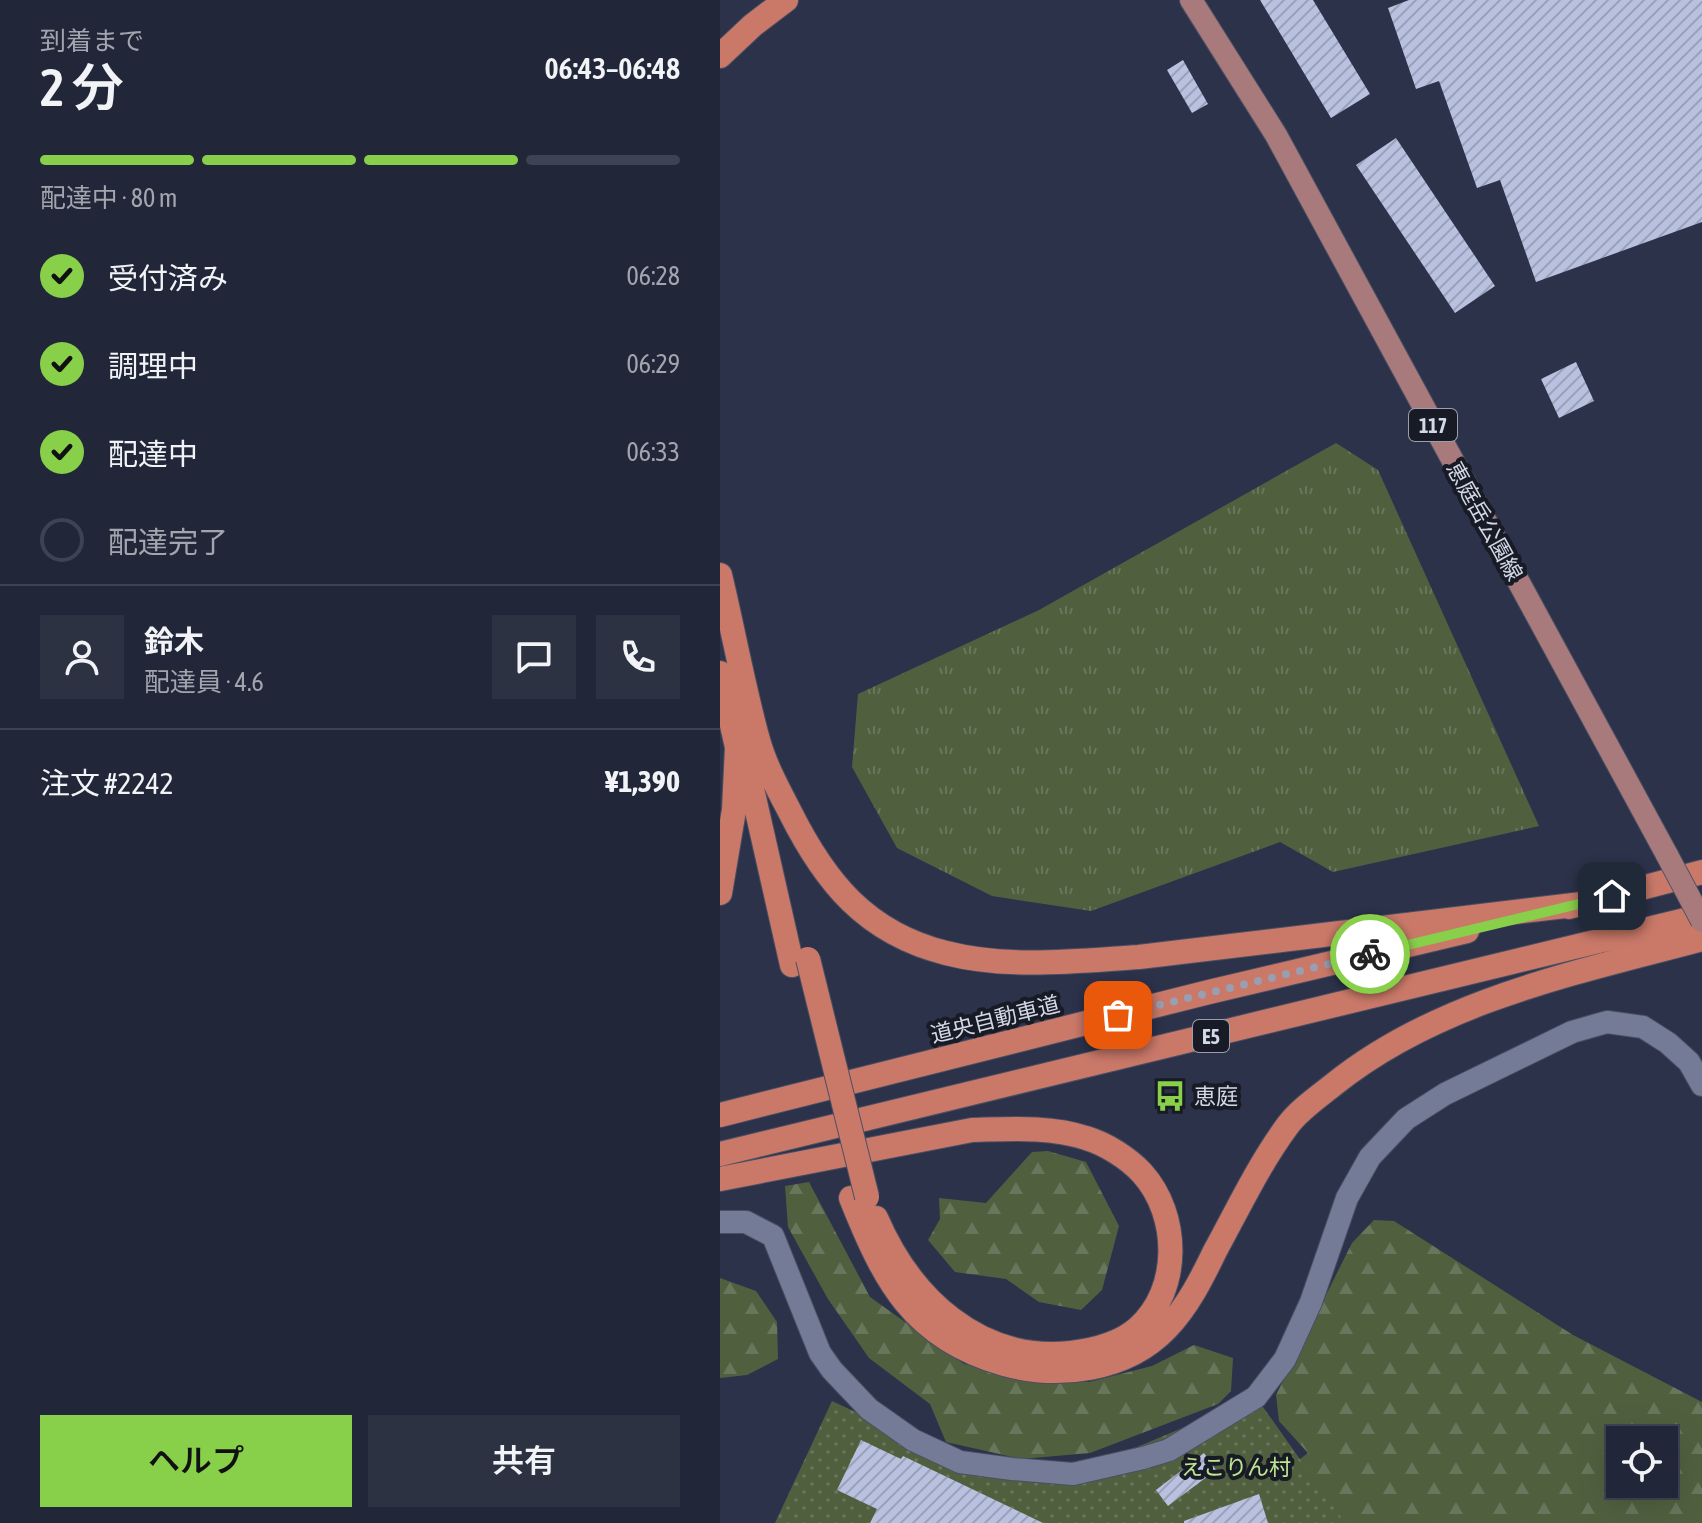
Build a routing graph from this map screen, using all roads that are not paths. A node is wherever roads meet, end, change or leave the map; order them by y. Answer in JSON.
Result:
{"nodes":[{"id":1,"x":786,"y":0,"type":"edge"},
{"id":2,"x":1191,"y":0,"type":"edge"},
{"id":3,"x":720,"y":56,"type":"edge"},
{"id":4,"x":720,"y":575,"type":"edge"},
{"id":5,"x":720,"y":673,"type":"edge"},
{"id":6,"x":748,"y":745,"type":"junction"},
{"id":7,"x":1702,"y":872,"type":"edge"},
{"id":8,"x":720,"y":893,"type":"edge"},
{"id":9,"x":1582,"y":904,"type":"junction"},
{"id":10,"x":1702,"y":919,"type":"edge"},
{"id":11,"x":1702,"y":939,"type":"edge"},
{"id":12,"x":1702,"y":1085,"type":"edge"},
{"id":13,"x":720,"y":1115,"type":"edge"},
{"id":14,"x":720,"y":1154,"type":"edge"},
{"id":15,"x":720,"y":1179,"type":"edge"},
{"id":16,"x":859,"y":1198,"type":"junction"},
{"id":17,"x":720,"y":1222,"type":"edge"}],
"edges":[{"from":1,"to":3,"type":"highway"},
{"from":2,"to":10,"type":"main road","name":"恵庭岳公園線","number":"117","bridge":true},
{"from":4,"to":6,"type":"highway"},
{"from":5,"to":6,"type":"highway"},
{"from":6,"to":8,"type":"highway"},
{"from":6,"to":9,"type":"highway"},
{"from":6,"to":16,"type":"highway","bridge":true},
{"from":7,"to":9,"type":"highway","name":"道央自動車道","number":"E5"},
{"from":9,"to":13,"type":"highway","name":"道央自動車道","number":"E5"},
{"from":10,"to":14,"type":"highway","number":"E5"},
{"from":11,"to":16,"type":"highway"},
{"from":12,"to":17,"type":"street"},
{"from":15,"to":16,"type":"highway"}]}
